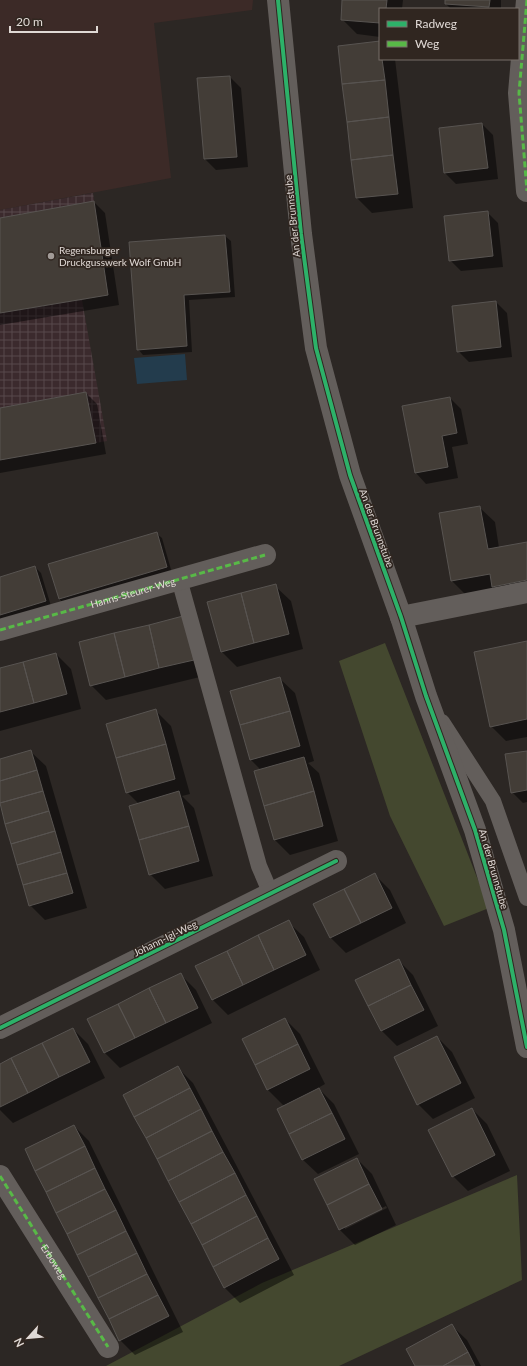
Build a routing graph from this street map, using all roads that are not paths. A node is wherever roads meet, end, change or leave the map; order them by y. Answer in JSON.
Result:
{"nodes":[{"id":1,"x":278,"y":0,"type":"edge"},
{"id":2,"x":527,"y":0,"type":"edge"},
{"id":3,"x":525,"y":47,"type":"edge"},
{"id":4,"x":527,"y":192,"type":"edge"},
{"id":5,"x":265,"y":555,"type":"dead end"},
{"id":6,"x":179,"y":579,"type":"junction"},
{"id":7,"x":527,"y":592,"type":"edge"},
{"id":8,"x":401,"y":617,"type":"junction"},
{"id":9,"x":0,"y":630,"type":"edge"},
{"id":10,"x":426,"y":696,"type":"junction"},
{"id":11,"x":336,"y":862,"type":"dead end"},
{"id":12,"x":271,"y":894,"type":"junction"},
{"id":13,"x":527,"y":898,"type":"edge"},
{"id":14,"x":0,"y":1028,"type":"edge"},
{"id":15,"x":527,"y":1047,"type":"edge"},
{"id":16,"x":0,"y":1176,"type":"edge"},
{"id":17,"x":108,"y":1347,"type":"dead end"}],
"edges":[{"from":1,"to":8,"type":"street","name":"An der Brunnstube"},
{"from":2,"to":3,"type":"street"},
{"from":3,"to":4,"type":"street"},
{"from":5,"to":6,"type":"street","name":"Hanns-Steurer-Weg"},
{"from":6,"to":9,"type":"street","name":"Hanns-Steurer-Weg"},
{"from":6,"to":12,"type":"lane"},
{"from":7,"to":8,"type":"street"},
{"from":8,"to":10,"type":"street","name":"An der Brunnstube"},
{"from":10,"to":13,"type":"lane","name":"An der Brunnstube"},
{"from":10,"to":15,"type":"street","name":"An der Brunnstube"},
{"from":11,"to":12,"type":"street","name":"Johann-Igl-Weg"},
{"from":12,"to":14,"type":"street","name":"Johann-Igl-Weg"},
{"from":16,"to":17,"type":"street","name":"Erboweg"}]}
